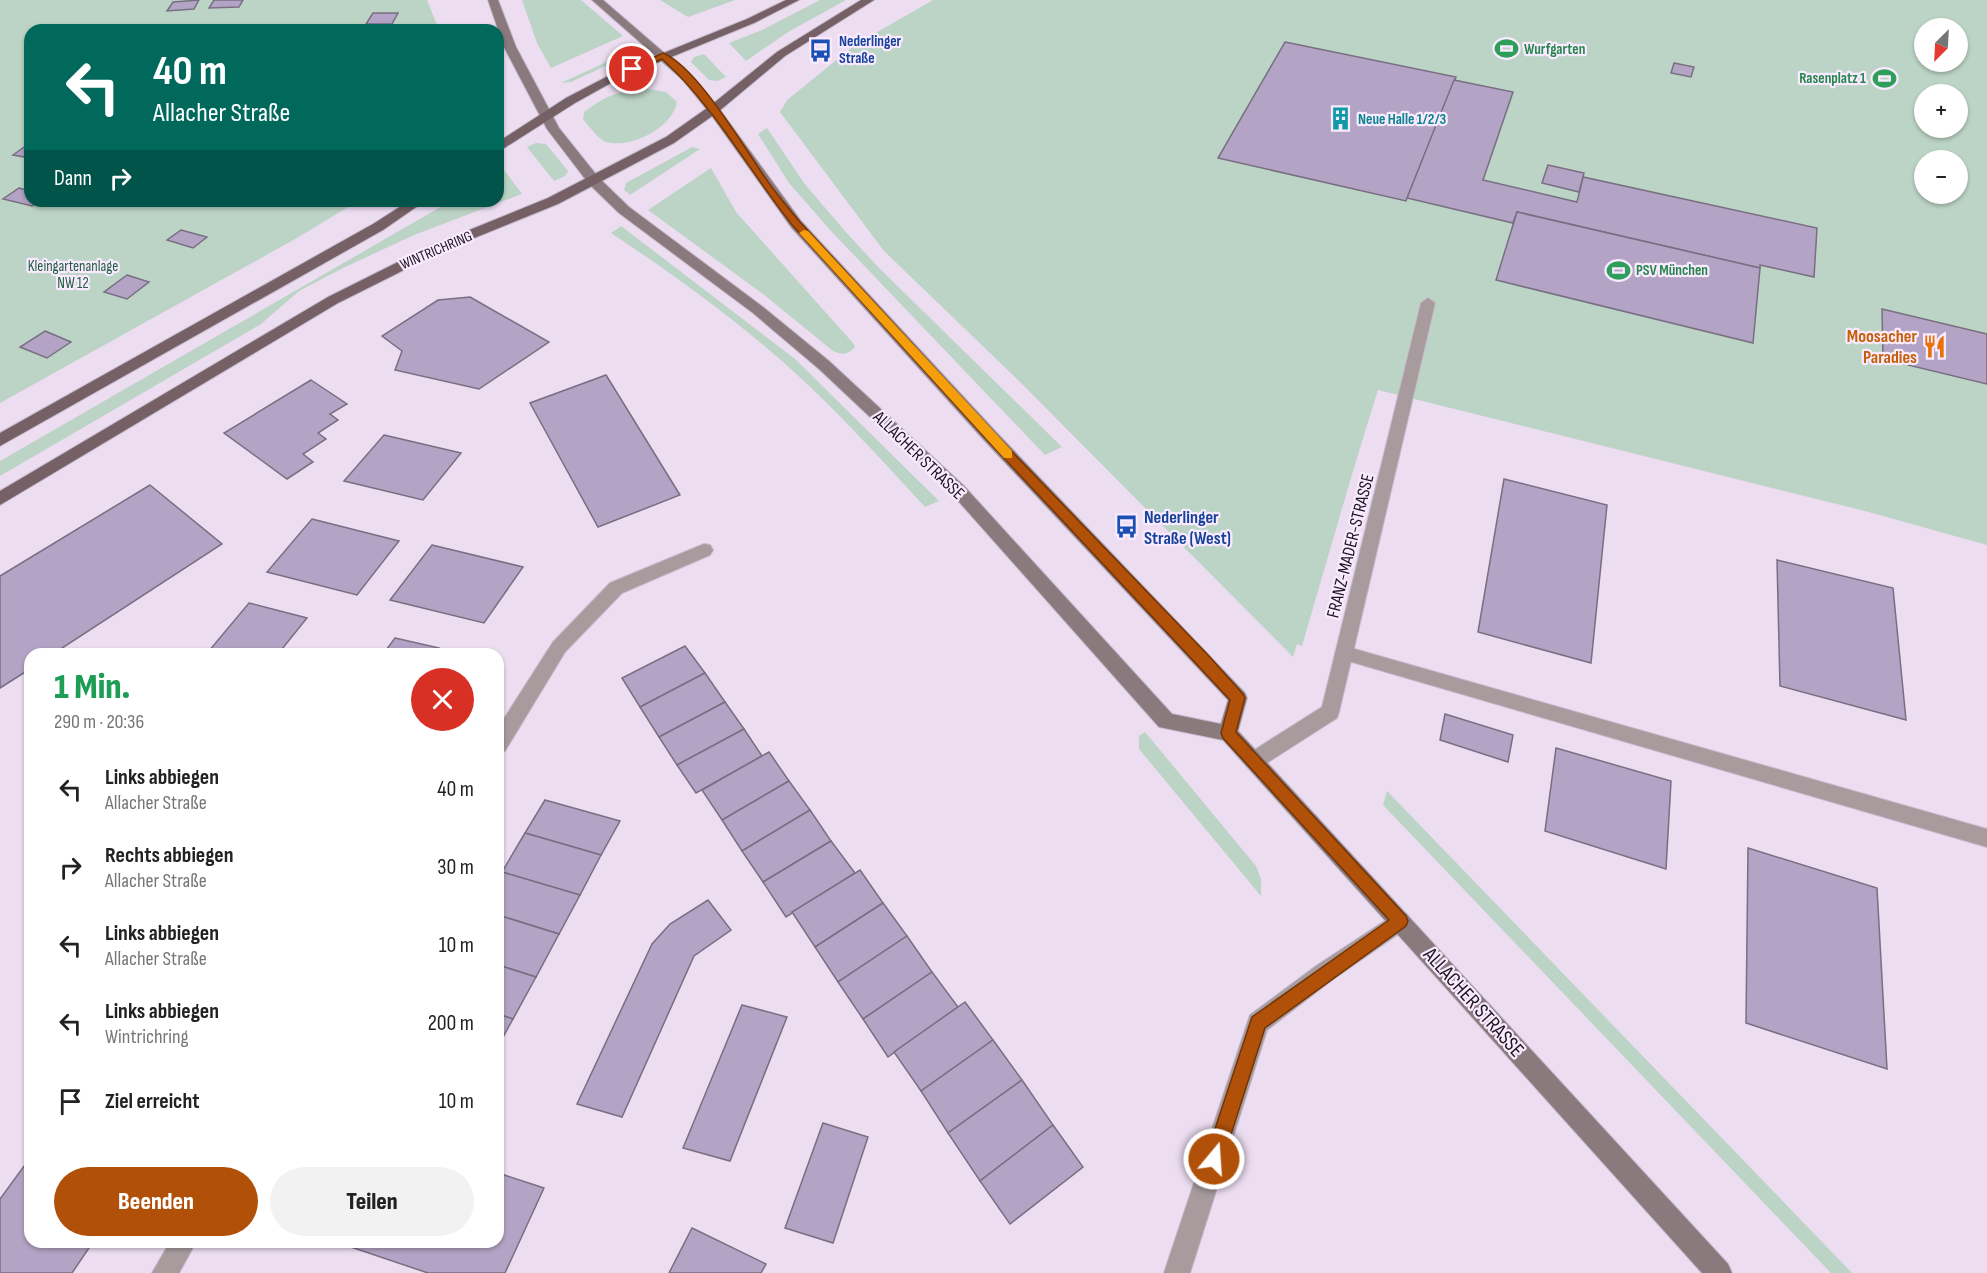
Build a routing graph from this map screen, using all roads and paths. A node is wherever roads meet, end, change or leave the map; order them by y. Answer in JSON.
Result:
{"nodes":[{"id":1,"x":493,"y":0,"type":"edge"},
{"id":2,"x":597,"y":0,"type":"edge"},
{"id":3,"x":794,"y":0,"type":"edge"},
{"id":4,"x":869,"y":0,"type":"edge"},
{"id":5,"x":502,"y":24,"type":"edge"},
{"id":6,"x":504,"y":30,"type":"edge"},
{"id":7,"x":663,"y":56,"type":"junction"},
{"id":8,"x":714,"y":109,"type":"junction"},
{"id":9,"x":546,"y":116,"type":"junction"},
{"id":10,"x":504,"y":144,"type":"edge"},
{"id":11,"x":594,"y":181,"type":"junction"},
{"id":12,"x":409,"y":207,"type":"edge"},
{"id":13,"x":1428,"y":303,"type":"dead end"},
{"id":14,"x":0,"y":440,"type":"edge"},
{"id":15,"x":0,"y":499,"type":"edge"},
{"id":16,"x":704,"y":550,"type":"dead end"},
{"id":17,"x":1344,"y":653,"type":"junction"},
{"id":18,"x":1228,"y":733,"type":"junction"},
{"id":19,"x":504,"y":735,"type":"edge"},
{"id":20,"x":1255,"y":760,"type":"junction"},
{"id":21,"x":1987,"y":838,"type":"edge"},
{"id":22,"x":1400,"y":921,"type":"junction"},
{"id":23,"x":180,"y":1248,"type":"edge"},
{"id":24,"x":165,"y":1273,"type":"edge"},
{"id":25,"x":1177,"y":1273,"type":"edge"},
{"id":26,"x":1719,"y":1273,"type":"edge"}],
"edges":[{"from":1,"to":5,"type":"main road"},
{"from":2,"to":7,"type":"main road"},
{"from":3,"to":7,"type":"main road"},
{"from":4,"to":8,"type":"main road","name":"WINTRICHRING"},
{"from":6,"to":9,"type":"main road"},
{"from":7,"to":8,"type":"main road"},
{"from":7,"to":9,"type":"main road"},
{"from":8,"to":11,"type":"main road","name":"WINTRICHRING"},
{"from":8,"to":18,"type":"main road"},
{"from":9,"to":10,"type":"main road"},
{"from":9,"to":11,"type":"main road"},
{"from":11,"to":15,"type":"main road","name":"WINTRICHRING"},
{"from":11,"to":18,"type":"main road","name":"ALLACHER STRASSE"},
{"from":12,"to":14,"type":"main road"},
{"from":13,"to":17,"type":"street","name":"FRANZ-MADER-STRASSE"},
{"from":16,"to":19,"type":"street"},
{"from":17,"to":20,"type":"street","name":"FRANZ-MADER-STRASSE"},
{"from":17,"to":21,"type":"street"},
{"from":18,"to":20,"type":"main road","name":"ALLACHER STRASSE"},
{"from":20,"to":22,"type":"main road","name":"ALLACHER STRASSE"},
{"from":22,"to":25,"type":"street"},
{"from":22,"to":26,"type":"main road","name":"ALLACHER STRASSE"},
{"from":23,"to":24,"type":"street"}]}
